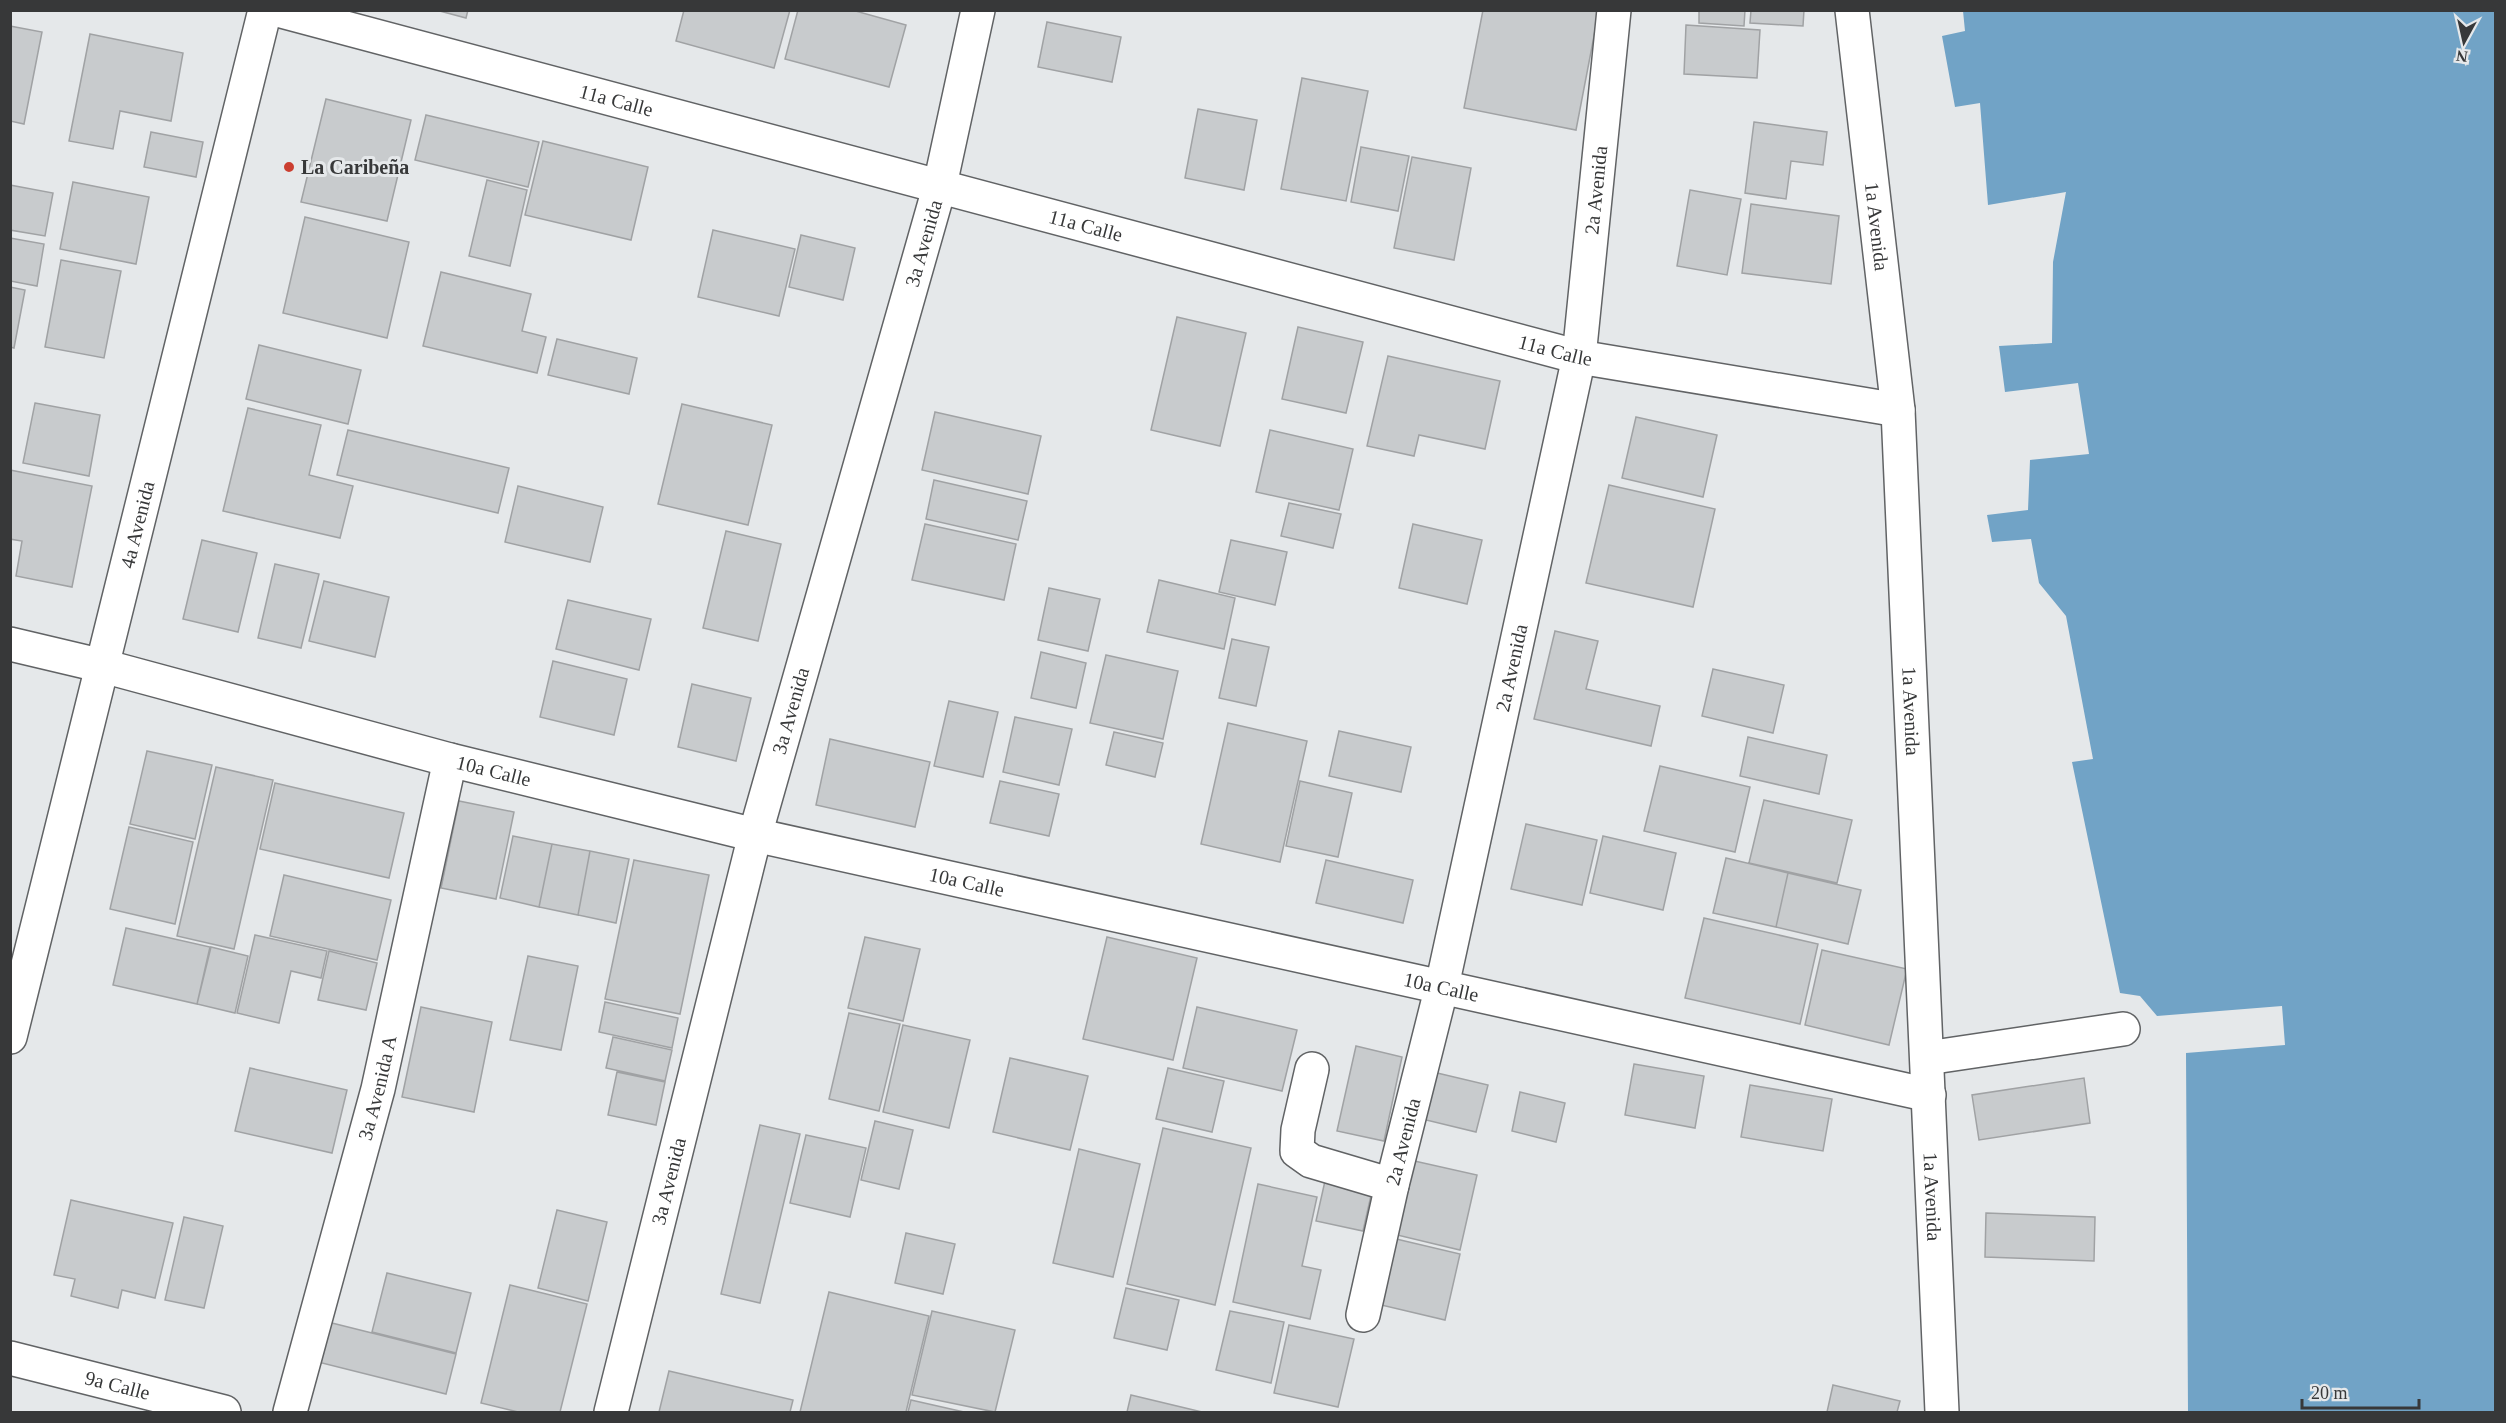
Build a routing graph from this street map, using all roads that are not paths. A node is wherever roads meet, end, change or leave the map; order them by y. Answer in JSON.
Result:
{"nodes":[{"id":1,"x":265,"y":10,"type":"edge"},
{"id":2,"x":278,"y":10,"type":"edge"},
{"id":3,"x":978,"y":10,"type":"edge"},
{"id":4,"x":1614,"y":10,"type":"edge"},
{"id":5,"x":1852,"y":10,"type":"edge"},
{"id":6,"x":940,"y":185,"type":"junction"},
{"id":7,"x":1579,"y":357,"type":"junction"},
{"id":8,"x":1898,"y":410,"type":"junction"},
{"id":9,"x":10,"y":644,"type":"edge"},
{"id":10,"x":103,"y":666,"type":"junction"},
{"id":11,"x":450,"y":760,"type":"junction"},
{"id":12,"x":755,"y":835,"type":"junction"},
{"id":13,"x":1442,"y":986,"type":"junction"},
{"id":14,"x":2123,"y":1029,"type":"dead end"},
{"id":15,"x":10,"y":1037,"type":"edge"},
{"id":16,"x":1927,"y":1058,"type":"junction"},
{"id":17,"x":1312,"y":1069,"type":"dead end"},
{"id":18,"x":1929,"y":1095,"type":"junction"},
{"id":19,"x":1392,"y":1185,"type":"junction"},
{"id":20,"x":1363,"y":1316,"type":"dead end"},
{"id":21,"x":10,"y":1358,"type":"edge"},
{"id":22,"x":224,"y":1413,"type":"edge"},
{"id":23,"x":290,"y":1413,"type":"edge"},
{"id":24,"x":611,"y":1413,"type":"edge"},
{"id":25,"x":1942,"y":1413,"type":"edge"}],
"edges":[{"from":1,"to":10,"type":"street","name":"4a Avenida"},
{"from":2,"to":6,"type":"street","name":"11a Calle"},
{"from":3,"to":6,"type":"street","name":"3a Avenida"},
{"from":4,"to":7,"type":"street","name":"2a Avenida"},
{"from":5,"to":8,"type":"street","name":"1a Avenida"},
{"from":6,"to":7,"type":"street","name":"11a Calle"},
{"from":6,"to":12,"type":"street","name":"3a Avenida"},
{"from":7,"to":8,"type":"street","name":"11a Calle"},
{"from":7,"to":13,"type":"street","name":"2a Avenida"},
{"from":8,"to":16,"type":"street","name":"1a Avenida"},
{"from":9,"to":10,"type":"street","name":"10a Calle"},
{"from":10,"to":11,"type":"street","name":"10a Calle"},
{"from":10,"to":15,"type":"street","name":"4a Avenida"},
{"from":11,"to":12,"type":"street","name":"10a Calle"},
{"from":11,"to":23,"type":"street","name":"3a Avenida A"},
{"from":12,"to":13,"type":"street","name":"10a Calle"},
{"from":12,"to":24,"type":"street","name":"3a Avenida"},
{"from":13,"to":18,"type":"street","name":"10a Calle"},
{"from":13,"to":19,"type":"street","name":"2a Avenida"},
{"from":14,"to":16,"type":"street"},
{"from":16,"to":18,"type":"street","name":"1a Avenida"},
{"from":17,"to":19,"type":"street"},
{"from":18,"to":25,"type":"street","name":"1a Avenida"},
{"from":19,"to":20,"type":"street","name":"2a Avenida"},
{"from":21,"to":22,"type":"street","name":"9a Calle"}]}
